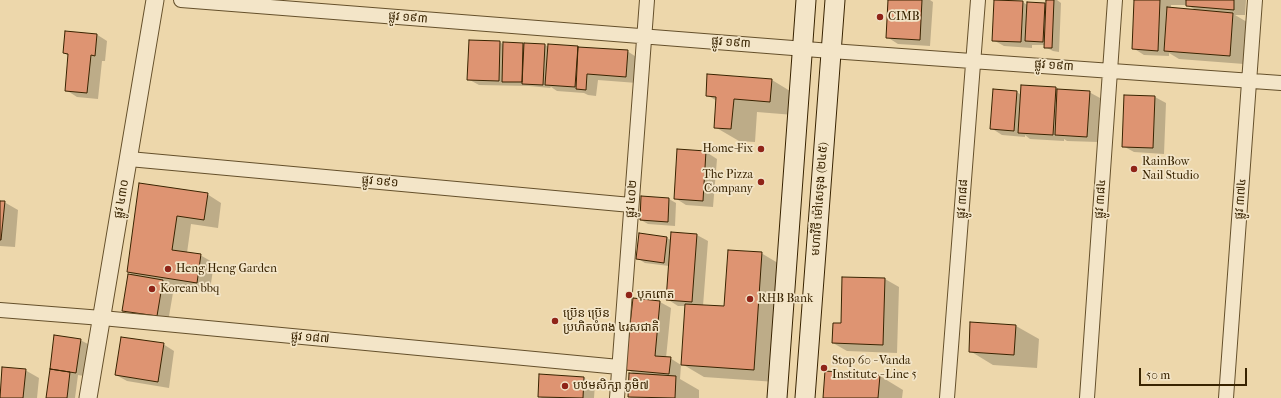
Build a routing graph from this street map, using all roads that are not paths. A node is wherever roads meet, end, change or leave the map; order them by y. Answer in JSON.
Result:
{"nodes":[{"id":1,"x":155,"y":0,"type":"edge"},
{"id":2,"x":181,"y":0,"type":"edge"},
{"id":3,"x":647,"y":0,"type":"edge"},
{"id":4,"x":806,"y":0,"type":"edge"},
{"id":5,"x":835,"y":0,"type":"edge"},
{"id":6,"x":978,"y":0,"type":"edge"},
{"id":7,"x":1116,"y":0,"type":"edge"},
{"id":8,"x":1255,"y":0,"type":"edge"},
{"id":9,"x":644,"y":36,"type":"junction"},
{"id":10,"x":803,"y":48,"type":"junction"},
{"id":11,"x":831,"y":51,"type":"junction"},
{"id":12,"x":974,"y":61,"type":"junction"},
{"id":13,"x":1110,"y":70,"type":"junction"},
{"id":14,"x":1249,"y":81,"type":"junction"},
{"id":15,"x":1281,"y":83,"type":"edge"},
{"id":16,"x":128,"y":160,"type":"junction"},
{"id":17,"x":631,"y":205,"type":"junction"},
{"id":18,"x":0,"y":310,"type":"edge"},
{"id":19,"x":102,"y":318,"type":"junction"},
{"id":20,"x":619,"y":367,"type":"junction"},
{"id":21,"x":88,"y":398,"type":"edge"},
{"id":22,"x":617,"y":398,"type":"edge"},
{"id":23,"x":777,"y":398,"type":"edge"},
{"id":24,"x":805,"y":398,"type":"edge"},
{"id":25,"x":947,"y":398,"type":"edge"},
{"id":26,"x":1087,"y":398,"type":"edge"},
{"id":27,"x":1226,"y":398,"type":"edge"}],
"edges":[{"from":1,"to":16,"type":"street","name":"ផ្លូវ ៤៣០"},
{"from":2,"to":9,"type":"street","name":"ផ្លូវ ១៩៣"},
{"from":3,"to":9,"type":"street","name":"ផ្លូវ ៤០២"},
{"from":4,"to":10,"type":"main road"},
{"from":5,"to":11,"type":"main road","name":"មហាវិថី ម៉ៅសេទុង (២៤៥)"},
{"from":6,"to":12,"type":"street","name":"ផ្លូវ ៣៨៨"},
{"from":7,"to":13,"type":"street","name":"ផ្លូវ ៣៨៤"},
{"from":8,"to":14,"type":"street","name":"ផ្លូវ ៣៧៤"},
{"from":9,"to":10,"type":"street","name":"ផ្លូវ ១៩៣"},
{"from":9,"to":17,"type":"street","name":"ផ្លូវ ៤០២"},
{"from":10,"to":11,"type":"street","name":"ផ្លូវ ១៩៣"},
{"from":10,"to":23,"type":"main road"},
{"from":11,"to":12,"type":"street","name":"ផ្លូវ ១៩៣"},
{"from":11,"to":24,"type":"main road","name":"មហាវិថី ម៉ៅសេទុង (២៤៥)"},
{"from":12,"to":13,"type":"street","name":"ផ្លូវ ១៩៣"},
{"from":12,"to":25,"type":"street","name":"ផ្លូវ ៣៨៨"},
{"from":13,"to":14,"type":"street","name":"ផ្លូវ ១៩៣"},
{"from":13,"to":26,"type":"street","name":"ផ្លូវ ៣៨៤"},
{"from":14,"to":15,"type":"street","name":"ផ្លូវ ១៩៣"},
{"from":14,"to":27,"type":"street","name":"ផ្លូវ ៣៧៤"},
{"from":16,"to":17,"type":"street","name":"ផ្លូវ ១៩១"},
{"from":16,"to":19,"type":"street","name":"ផ្លូវ ៤៣០"},
{"from":17,"to":20,"type":"street","name":"ផ្លូវ ៤០២"},
{"from":18,"to":19,"type":"street","name":"ផ្លូវ ១៨៧"},
{"from":19,"to":20,"type":"street","name":"ផ្លូវ ១៨៧"},
{"from":19,"to":21,"type":"street","name":"ផ្លូវ ៤៣០"},
{"from":20,"to":22,"type":"street","name":"ផ្លូវ ៤០២"}]}
